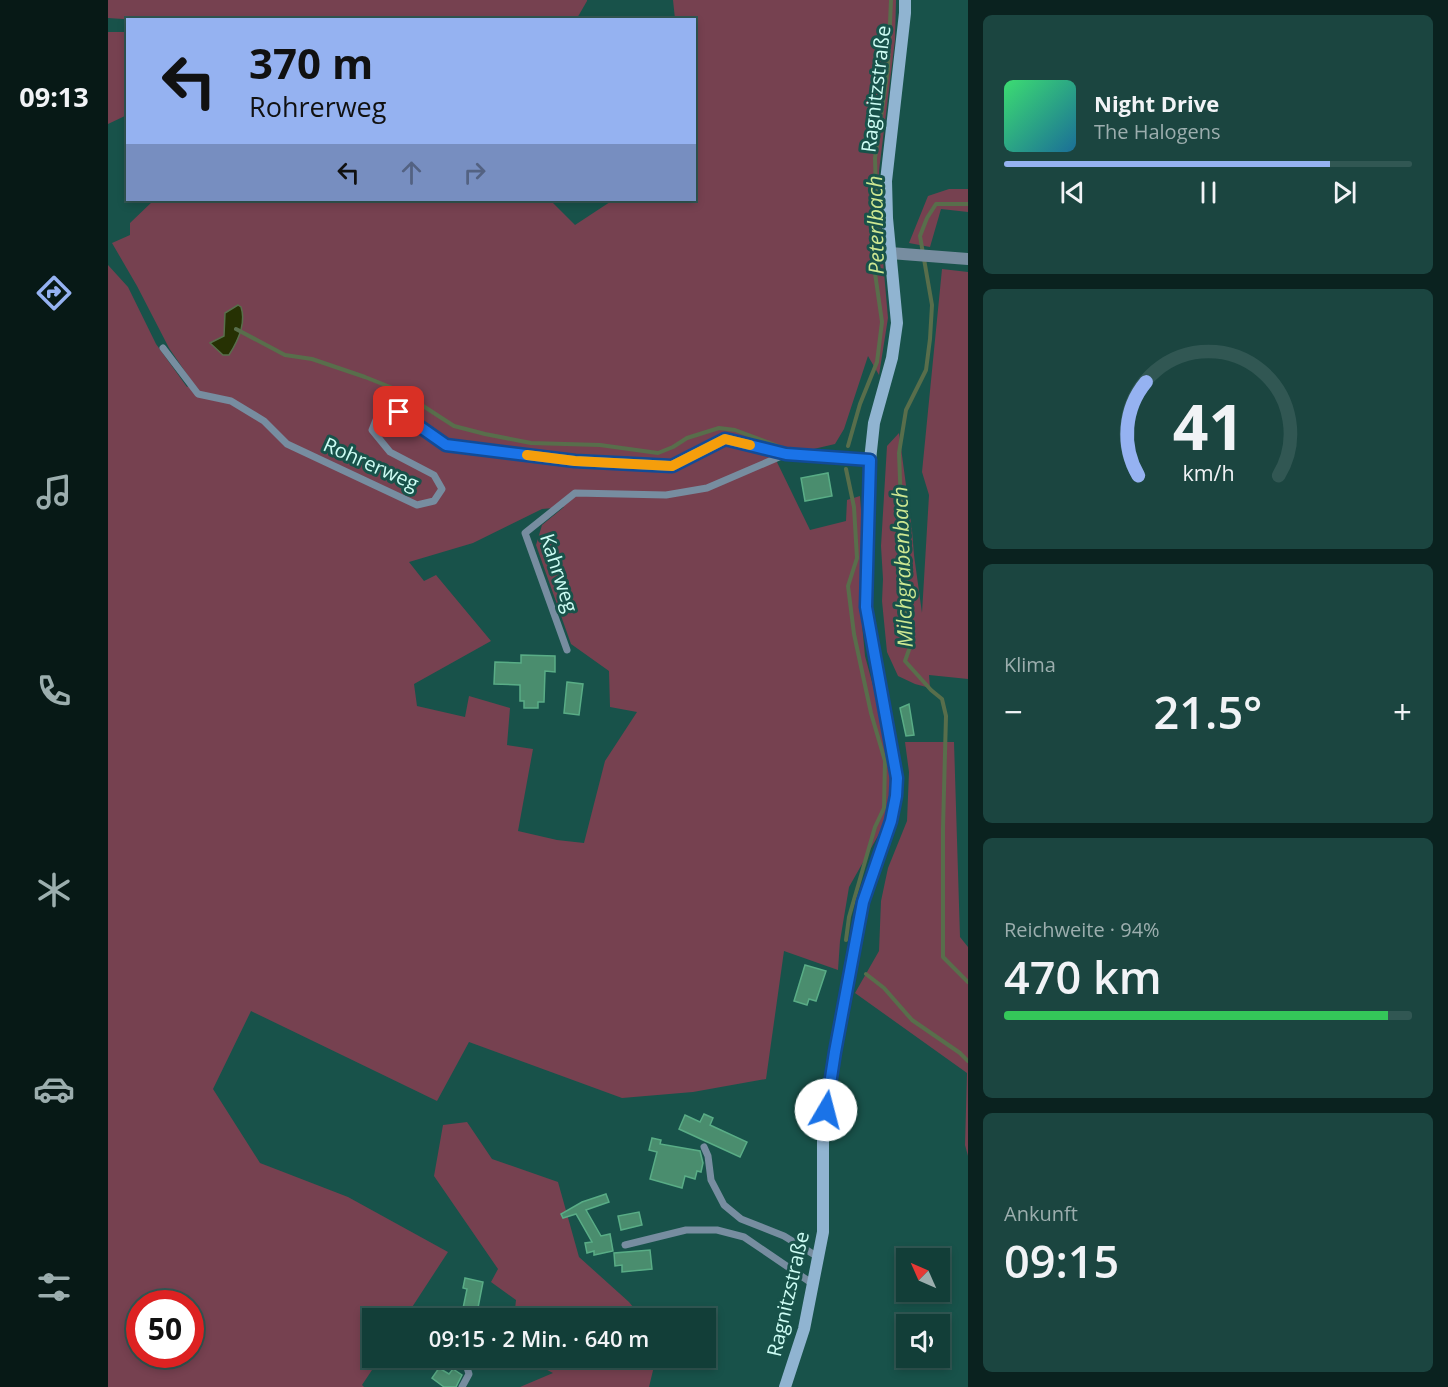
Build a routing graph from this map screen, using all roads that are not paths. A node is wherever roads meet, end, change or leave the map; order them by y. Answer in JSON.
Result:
{"nodes":[{"id":1,"x":905,"y":0,"type":"edge"},
{"id":2,"x":890,"y":253,"type":"junction"},
{"id":3,"x":968,"y":259,"type":"edge"},
{"id":4,"x":163,"y":348,"type":"dead end"},
{"id":5,"x":786,"y":454,"type":"junction"},
{"id":6,"x":870,"y":460,"type":"junction"},
{"id":7,"x":567,"y":650,"type":"dead end"},
{"id":8,"x":704,"y":1147,"type":"dead end"},
{"id":9,"x":625,"y":1245,"type":"dead end"},
{"id":10,"x":818,"y":1257,"type":"junction"},
{"id":11,"x":813,"y":1284,"type":"junction"},
{"id":12,"x":467,"y":1368,"type":"edge"},
{"id":13,"x":462,"y":1387,"type":"edge"},
{"id":14,"x":785,"y":1387,"type":"edge"}],
"edges":[{"from":1,"to":2,"type":"main road","name":"Ragnitzstraße"},
{"from":2,"to":3,"type":"street"},
{"from":2,"to":6,"type":"main road","name":"Ragnitzstraße"},
{"from":4,"to":5,"type":"lane","name":"Rohrerweg"},
{"from":5,"to":6,"type":"lane","name":"Rohrerweg"},
{"from":5,"to":7,"type":"lane","name":"Kahrweg"},
{"from":6,"to":10,"type":"main road","name":"Ragnitzstraße"},
{"from":8,"to":10,"type":"lane"},
{"from":9,"to":11,"type":"lane"},
{"from":10,"to":11,"type":"main road","name":"Ragnitzstraße"},
{"from":11,"to":14,"type":"main road","name":"Ragnitzstraße"},
{"from":12,"to":13,"type":"lane"}]}
